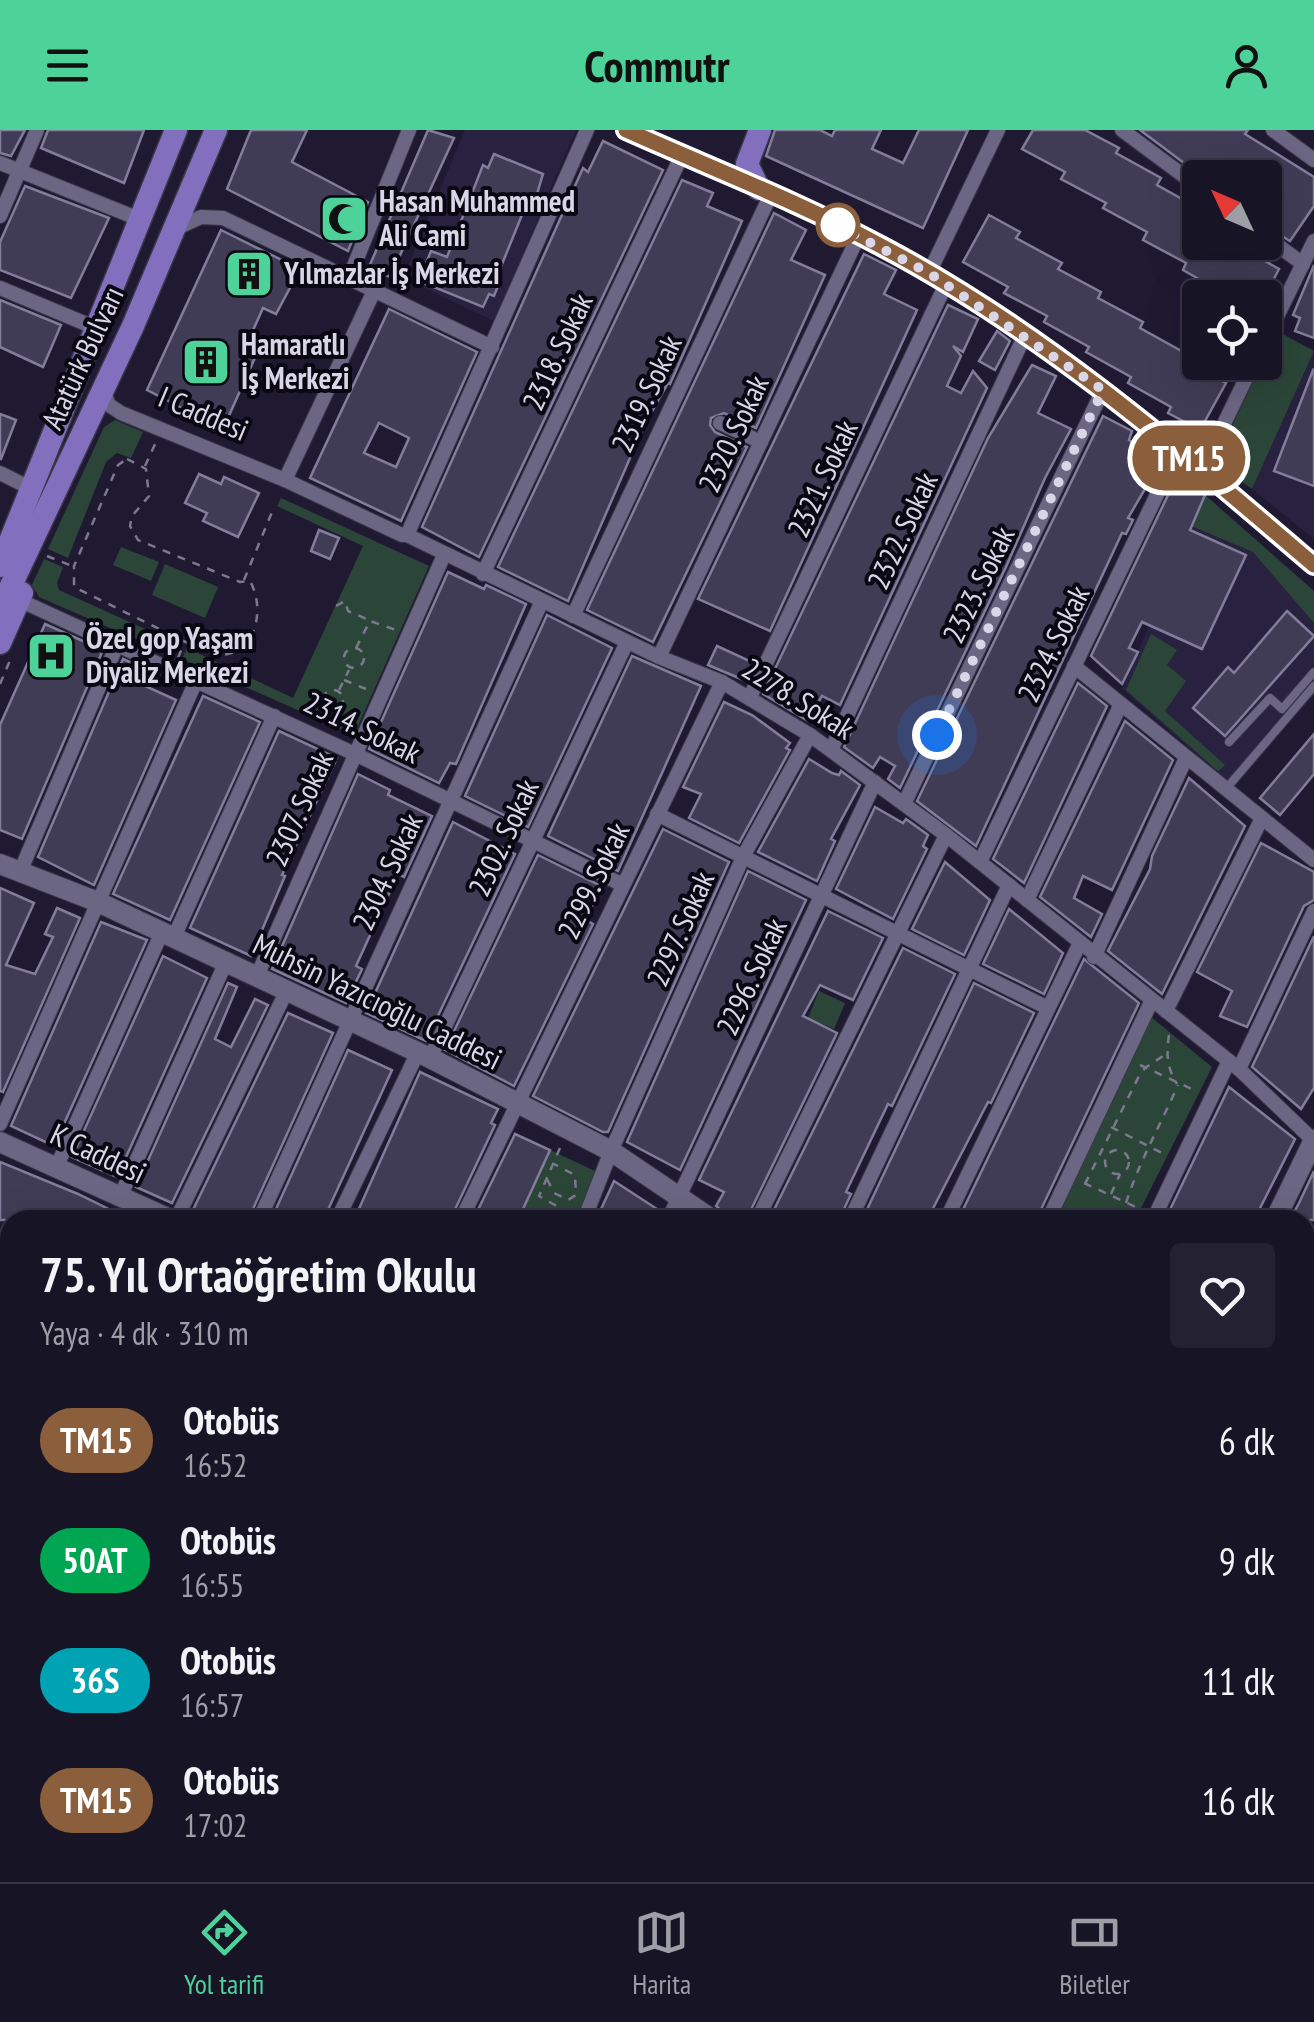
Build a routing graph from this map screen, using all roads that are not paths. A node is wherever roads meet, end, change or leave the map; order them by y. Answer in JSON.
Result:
{"nodes":[{"id":1,"x":37,"y":130,"type":"edge"},
{"id":2,"x":164,"y":130,"type":"edge"},
{"id":3,"x":176,"y":130,"type":"edge"},
{"id":4,"x":216,"y":130,"type":"edge"},
{"id":5,"x":409,"y":130,"type":"edge"},
{"id":6,"x":587,"y":130,"type":"edge"},
{"id":7,"x":626,"y":130,"type":"edge"},
{"id":8,"x":760,"y":130,"type":"edge"},
{"id":9,"x":998,"y":130,"type":"edge"},
{"id":10,"x":1122,"y":130,"type":"edge"},
{"id":11,"x":1272,"y":130,"type":"edge"},
{"id":12,"x":682,"y":155,"type":"junction"},
{"id":13,"x":1314,"y":160,"type":"edge"},
{"id":14,"x":0,"y":163,"type":"edge"},
{"id":15,"x":160,"y":168,"type":"junction"},
{"id":16,"x":20,"y":171,"type":"junction"},
{"id":17,"x":1182,"y":175,"type":"edge"},
{"id":18,"x":191,"y":190,"type":"junction"},
{"id":19,"x":765,"y":192,"type":"junction"},
{"id":20,"x":0,"y":216,"type":"edge"},
{"id":21,"x":138,"y":220,"type":"junction"},
{"id":22,"x":174,"y":229,"type":"junction"},
{"id":23,"x":860,"y":235,"type":"junction"},
{"id":24,"x":1314,"y":241,"type":"edge"},
{"id":25,"x":1282,"y":249,"type":"edge"},
{"id":26,"x":1302,"y":264,"type":"junction"},
{"id":27,"x":349,"y":278,"type":"junction"},
{"id":28,"x":938,"y":279,"type":"junction"},
{"id":29,"x":0,"y":288,"type":"edge"},
{"id":30,"x":374,"y":292,"type":"junction"},
{"id":31,"x":1282,"y":305,"type":"edge"},
{"id":32,"x":133,"y":326,"type":"junction"},
{"id":33,"x":96,"y":328,"type":"junction"},
{"id":34,"x":1025,"y":335,"type":"junction"},
{"id":35,"x":492,"y":347,"type":"junction"},
{"id":36,"x":1245,"y":380,"type":"edge"},
{"id":37,"x":1103,"y":390,"type":"junction"},
{"id":38,"x":105,"y":395,"type":"junction"},
{"id":39,"x":720,"y":423,"type":"dead end"},
{"id":40,"x":761,"y":442,"type":"junction"},
{"id":41,"x":1179,"y":450,"type":"junction"},
{"id":42,"x":1202,"y":469,"type":"junction"},
{"id":43,"x":0,"y":474,"type":"edge"},
{"id":44,"x":285,"y":480,"type":"junction"},
{"id":45,"x":22,"y":484,"type":"junction"},
{"id":46,"x":407,"y":534,"type":"junction"},
{"id":47,"x":0,"y":535,"type":"edge"},
{"id":48,"x":444,"y":555,"type":"junction"},
{"id":49,"x":1314,"y":565,"type":"edge"},
{"id":50,"x":0,"y":566,"type":"edge"},
{"id":51,"x":483,"y":574,"type":"junction"},
{"id":52,"x":542,"y":602,"type":"junction"},
{"id":53,"x":10,"y":604,"type":"edge"},
{"id":54,"x":573,"y":616,"type":"junction"},
{"id":55,"x":628,"y":642,"type":"junction"},
{"id":56,"x":0,"y":643,"type":"edge"},
{"id":57,"x":117,"y":644,"type":"junction"},
{"id":58,"x":659,"y":657,"type":"junction"},
{"id":59,"x":1074,"y":666,"type":"junction"},
{"id":60,"x":1314,"y":672,"type":"edge"},
{"id":61,"x":196,"y":681,"type":"junction"},
{"id":62,"x":722,"y":682,"type":"junction"},
{"id":63,"x":1314,"y":686,"type":"edge"},
{"id":64,"x":750,"y":697,"type":"junction"},
{"id":65,"x":1121,"y":704,"type":"junction"},
{"id":66,"x":274,"y":716,"type":"junction"},
{"id":67,"x":810,"y":735,"type":"junction"},
{"id":68,"x":1229,"y":742,"type":"dead end"},
{"id":69,"x":831,"y":750,"type":"junction"},
{"id":70,"x":355,"y":754,"type":"junction"},
{"id":71,"x":1186,"y":758,"type":"junction"},
{"id":72,"x":875,"y":782,"type":"junction"},
{"id":73,"x":1225,"y":790,"type":"junction"},
{"id":74,"x":450,"y":802,"type":"junction"},
{"id":75,"x":904,"y":804,"type":"junction"},
{"id":76,"x":657,"y":814,"type":"junction"},
{"id":77,"x":1261,"y":820,"type":"junction"},
{"id":78,"x":946,"y":835,"type":"junction"},
{"id":79,"x":533,"y":842,"type":"junction"},
{"id":80,"x":744,"y":856,"type":"junction"},
{"id":81,"x":1314,"y":860,"type":"edge"},
{"id":82,"x":980,"y":862,"type":"junction"},
{"id":83,"x":10,"y":868,"type":"edge"},
{"id":84,"x":623,"y":885,"type":"junction"},
{"id":85,"x":1009,"y":885,"type":"junction"},
{"id":86,"x":820,"y":895,"type":"junction"},
{"id":87,"x":1028,"y":900,"type":"junction"},
{"id":88,"x":98,"y":902,"type":"junction"},
{"id":89,"x":1314,"y":912,"type":"edge"},
{"id":90,"x":898,"y":933,"type":"junction"},
{"id":91,"x":168,"y":935,"type":"junction"},
{"id":92,"x":1079,"y":945,"type":"junction"},
{"id":93,"x":1094,"y":956,"type":"junction"},
{"id":94,"x":226,"y":962,"type":"junction"},
{"id":95,"x":968,"y":968,"type":"junction"},
{"id":96,"x":257,"y":976,"type":"junction"},
{"id":97,"x":287,"y":990,"type":"junction"},
{"id":98,"x":1152,"y":1000,"type":"junction"},
{"id":99,"x":1048,"y":1008,"type":"junction"},
{"id":100,"x":1166,"y":1011,"type":"junction"},
{"id":101,"x":350,"y":1020,"type":"junction"},
{"id":102,"x":424,"y":1055,"type":"junction"},
{"id":103,"x":1234,"y":1065,"type":"junction"},
{"id":104,"x":517,"y":1104,"type":"junction"},
{"id":105,"x":0,"y":1124,"type":"edge"},
{"id":106,"x":1314,"y":1140,"type":"edge"},
{"id":107,"x":0,"y":1142,"type":"edge"},
{"id":108,"x":611,"y":1152,"type":"junction"},
{"id":109,"x":56,"y":1168,"type":"junction"},
{"id":110,"x":679,"y":1195,"type":"junction"},
{"id":111,"x":120,"y":1197,"type":"junction"},
{"id":112,"x":151,"y":1210,"type":"edge"},
{"id":113,"x":179,"y":1210,"type":"edge"},
{"id":114,"x":264,"y":1210,"type":"edge"},
{"id":115,"x":342,"y":1210,"type":"edge"},
{"id":116,"x":466,"y":1210,"type":"edge"},
{"id":117,"x":588,"y":1210,"type":"edge"},
{"id":118,"x":672,"y":1210,"type":"edge"},
{"id":119,"x":699,"y":1210,"type":"edge"},
{"id":120,"x":762,"y":1210,"type":"edge"},
{"id":121,"x":855,"y":1210,"type":"edge"},
{"id":122,"x":951,"y":1210,"type":"edge"},
{"id":123,"x":1053,"y":1210,"type":"edge"},
{"id":124,"x":1158,"y":1210,"type":"edge"},
{"id":125,"x":1280,"y":1210,"type":"edge"}],
"edges":[{"from":1,"to":16,"type":"street"},
{"from":2,"to":15,"type":"main road"},
{"from":3,"to":15,"type":"main road","name":"Atatürk Bulvarı"},
{"from":4,"to":18,"type":"main road","name":"Atatürk Bulvarı"},
{"from":5,"to":27,"type":"street"},
{"from":6,"to":35,"type":"street"},
{"from":7,"to":12,"type":"main road"},
{"from":8,"to":19,"type":"main road"},
{"from":9,"to":28,"type":"street","name":"2321. Sokak"},
{"from":10,"to":17,"type":"street"},
{"from":11,"to":13,"type":"street"},
{"from":12,"to":19,"type":"main road"},
{"from":12,"to":51,"type":"street","name":"2318. Sokak"},
{"from":14,"to":16,"type":"street"},
{"from":15,"to":18,"type":"main road"},
{"from":15,"to":21,"type":"main road","name":"Atatürk Bulvarı"},
{"from":16,"to":20,"type":"street"},
{"from":16,"to":21,"type":"street"},
{"from":18,"to":22,"type":"main road","name":"Atatürk Bulvarı"},
{"from":19,"to":23,"type":"main road"},
{"from":19,"to":54,"type":"street","name":"2319. Sokak"},
{"from":21,"to":33,"type":"main road","name":"Atatürk Bulvarı"},
{"from":22,"to":27,"type":"street"},
{"from":22,"to":32,"type":"main road","name":"Atatürk Bulvarı"},
{"from":23,"to":28,"type":"main road"},
{"from":23,"to":40,"type":"street","name":"2320. Sokak"},
{"from":24,"to":26,"type":"street"},
{"from":25,"to":26,"type":"street"},
{"from":26,"to":31,"type":"street"},
{"from":27,"to":30,"type":"street"},
{"from":28,"to":34,"type":"main road"},
{"from":28,"to":64,"type":"street","name":"2321. Sokak"},
{"from":29,"to":33,"type":"street"},
{"from":30,"to":35,"type":"street"},
{"from":30,"to":44,"type":"street"},
{"from":32,"to":38,"type":"main road"},
{"from":32,"to":53,"type":"main road","name":"Atatürk Bulvarı"},
{"from":33,"to":45,"type":"main road"},
{"from":33,"to":50,"type":"main road","name":"Atatürk Bulvarı"},
{"from":34,"to":37,"type":"main road"},
{"from":34,"to":69,"type":"street","name":"2322. Sokak"},
{"from":35,"to":46,"type":"street"},
{"from":36,"to":42,"type":"street"},
{"from":37,"to":41,"type":"main road"},
{"from":37,"to":75,"type":"street","name":"2323. Sokak"},
{"from":38,"to":44,"type":"street","name":"I Caddesi"},
{"from":38,"to":53,"type":"main road"},
{"from":39,"to":40,"type":"street"},
{"from":40,"to":58,"type":"street","name":"2320. Sokak"},
{"from":41,"to":42,"type":"main road"},
{"from":41,"to":59,"type":"street","name":"2324. Sokak"},
{"from":42,"to":49,"type":"main road"},
{"from":43,"to":45,"type":"street"},
{"from":44,"to":46,"type":"street","name":"2278. Sokak"},
{"from":45,"to":47,"type":"main road"},
{"from":46,"to":48,"type":"street","name":"2278. Sokak"},
{"from":48,"to":51,"type":"street","name":"2278. Sokak"},
{"from":48,"to":70,"type":"street","name":"2307. Sokak"},
{"from":51,"to":52,"type":"street","name":"2278. Sokak"},
{"from":52,"to":54,"type":"street","name":"2278. Sokak"},
{"from":52,"to":74,"type":"street","name":"2304. Sokak"},
{"from":53,"to":56,"type":"main road"},
{"from":53,"to":57,"type":"street","name":"2314. Sokak"},
{"from":54,"to":55,"type":"street","name":"2278. Sokak"},
{"from":55,"to":58,"type":"street","name":"2278. Sokak"},
{"from":55,"to":79,"type":"street","name":"2302. Sokak"},
{"from":57,"to":61,"type":"street","name":"2314. Sokak"},
{"from":57,"to":83,"type":"street"},
{"from":58,"to":62,"type":"street","name":"2278. Sokak"},
{"from":59,"to":65,"type":"street"},
{"from":59,"to":82,"type":"street","name":"2324. Sokak"},
{"from":60,"to":68,"type":"lane"},
{"from":61,"to":66,"type":"street","name":"2314. Sokak"},
{"from":61,"to":88,"type":"street"},
{"from":62,"to":64,"type":"street","name":"2278. Sokak"},
{"from":62,"to":76,"type":"street","name":"2299. Sokak"},
{"from":63,"to":73,"type":"lane"},
{"from":64,"to":67,"type":"street","name":"2278. Sokak"},
{"from":65,"to":71,"type":"street"},
{"from":65,"to":87,"type":"street"},
{"from":66,"to":70,"type":"street","name":"2314. Sokak"},
{"from":66,"to":91,"type":"street"},
{"from":67,"to":69,"type":"street","name":"2278. Sokak"},
{"from":67,"to":80,"type":"street","name":"2297. Sokak"},
{"from":69,"to":72,"type":"street","name":"2278. Sokak"},
{"from":70,"to":74,"type":"street","name":"2314. Sokak"},
{"from":70,"to":96,"type":"street","name":"2307. Sokak"},
{"from":71,"to":73,"type":"street"},
{"from":71,"to":93,"type":"street"},
{"from":72,"to":75,"type":"street","name":"2278. Sokak"},
{"from":72,"to":86,"type":"street","name":"2296. Sokak"},
{"from":73,"to":77,"type":"street"},
{"from":74,"to":79,"type":"street","name":"2314. Sokak"},
{"from":74,"to":101,"type":"street","name":"2304. Sokak"},
{"from":75,"to":78,"type":"street","name":"2278. Sokak"},
{"from":76,"to":80,"type":"street"},
{"from":76,"to":84,"type":"street","name":"2299. Sokak"},
{"from":77,"to":81,"type":"street"},
{"from":77,"to":100,"type":"street"},
{"from":78,"to":82,"type":"street","name":"2278. Sokak"},
{"from":78,"to":90,"type":"street"},
{"from":79,"to":84,"type":"street","name":"2314. Sokak"},
{"from":79,"to":102,"type":"street","name":"2302. Sokak"},
{"from":80,"to":86,"type":"street"},
{"from":80,"to":108,"type":"street","name":"2297. Sokak"},
{"from":82,"to":85,"type":"street","name":"2278. Sokak"},
{"from":83,"to":88,"type":"main road","name":"Muhsin Yazıcıoğlu Caddesi"},
{"from":84,"to":104,"type":"street","name":"2299. Sokak"},
{"from":85,"to":87,"type":"street","name":"2278. Sokak"},
{"from":85,"to":95,"type":"street"},
{"from":86,"to":90,"type":"street"},
{"from":86,"to":110,"type":"street","name":"2296. Sokak"},
{"from":87,"to":92,"type":"street","name":"2278. Sokak"},
{"from":88,"to":91,"type":"main road","name":"Muhsin Yazıcıoğlu Caddesi"},
{"from":88,"to":105,"type":"street"},
{"from":89,"to":103,"type":"street"},
{"from":90,"to":95,"type":"street"},
{"from":90,"to":120,"type":"street"},
{"from":91,"to":94,"type":"main road","name":"Muhsin Yazıcıoğlu Caddesi"},
{"from":91,"to":109,"type":"street"},
{"from":92,"to":93,"type":"street","name":"2278. Sokak"},
{"from":92,"to":99,"type":"street"},
{"from":93,"to":98,"type":"street","name":"2278. Sokak"},
{"from":94,"to":96,"type":"main road","name":"Muhsin Yazıcıoğlu Caddesi"},
{"from":94,"to":111,"type":"street"},
{"from":95,"to":99,"type":"street"},
{"from":95,"to":121,"type":"street"},
{"from":96,"to":97,"type":"main road","name":"Muhsin Yazıcıoğlu Caddesi"},
{"from":97,"to":101,"type":"main road","name":"Muhsin Yazıcıoğlu Caddesi"},
{"from":97,"to":113,"type":"street"},
{"from":98,"to":100,"type":"street","name":"2278. Sokak"},
{"from":98,"to":123,"type":"street"},
{"from":99,"to":122,"type":"street"},
{"from":100,"to":103,"type":"street","name":"2278. Sokak"},
{"from":101,"to":102,"type":"main road","name":"Muhsin Yazıcıoğlu Caddesi"},
{"from":101,"to":114,"type":"street","name":"2304. Sokak"},
{"from":102,"to":104,"type":"main road","name":"Muhsin Yazıcıoğlu Caddesi"},
{"from":102,"to":115,"type":"street","name":"2302. Sokak"},
{"from":103,"to":106,"type":"street","name":"2278. Sokak"},
{"from":103,"to":124,"type":"street"},
{"from":104,"to":108,"type":"main road","name":"Muhsin Yazıcıoğlu Caddesi"},
{"from":104,"to":116,"type":"street","name":"2299. Sokak"},
{"from":106,"to":125,"type":"main road"},
{"from":107,"to":109,"type":"main road","name":"K Caddesi"},
{"from":108,"to":110,"type":"main road","name":"Muhsin Yazıcıoğlu Caddesi"},
{"from":108,"to":117,"type":"street","name":"2297. Sokak"},
{"from":109,"to":111,"type":"main road","name":"K Caddesi"},
{"from":110,"to":118,"type":"street","name":"2296. Sokak"},
{"from":110,"to":119,"type":"main road","name":"Muhsin Yazıcıoğlu Caddesi"},
{"from":111,"to":112,"type":"main road","name":"K Caddesi"}]}
